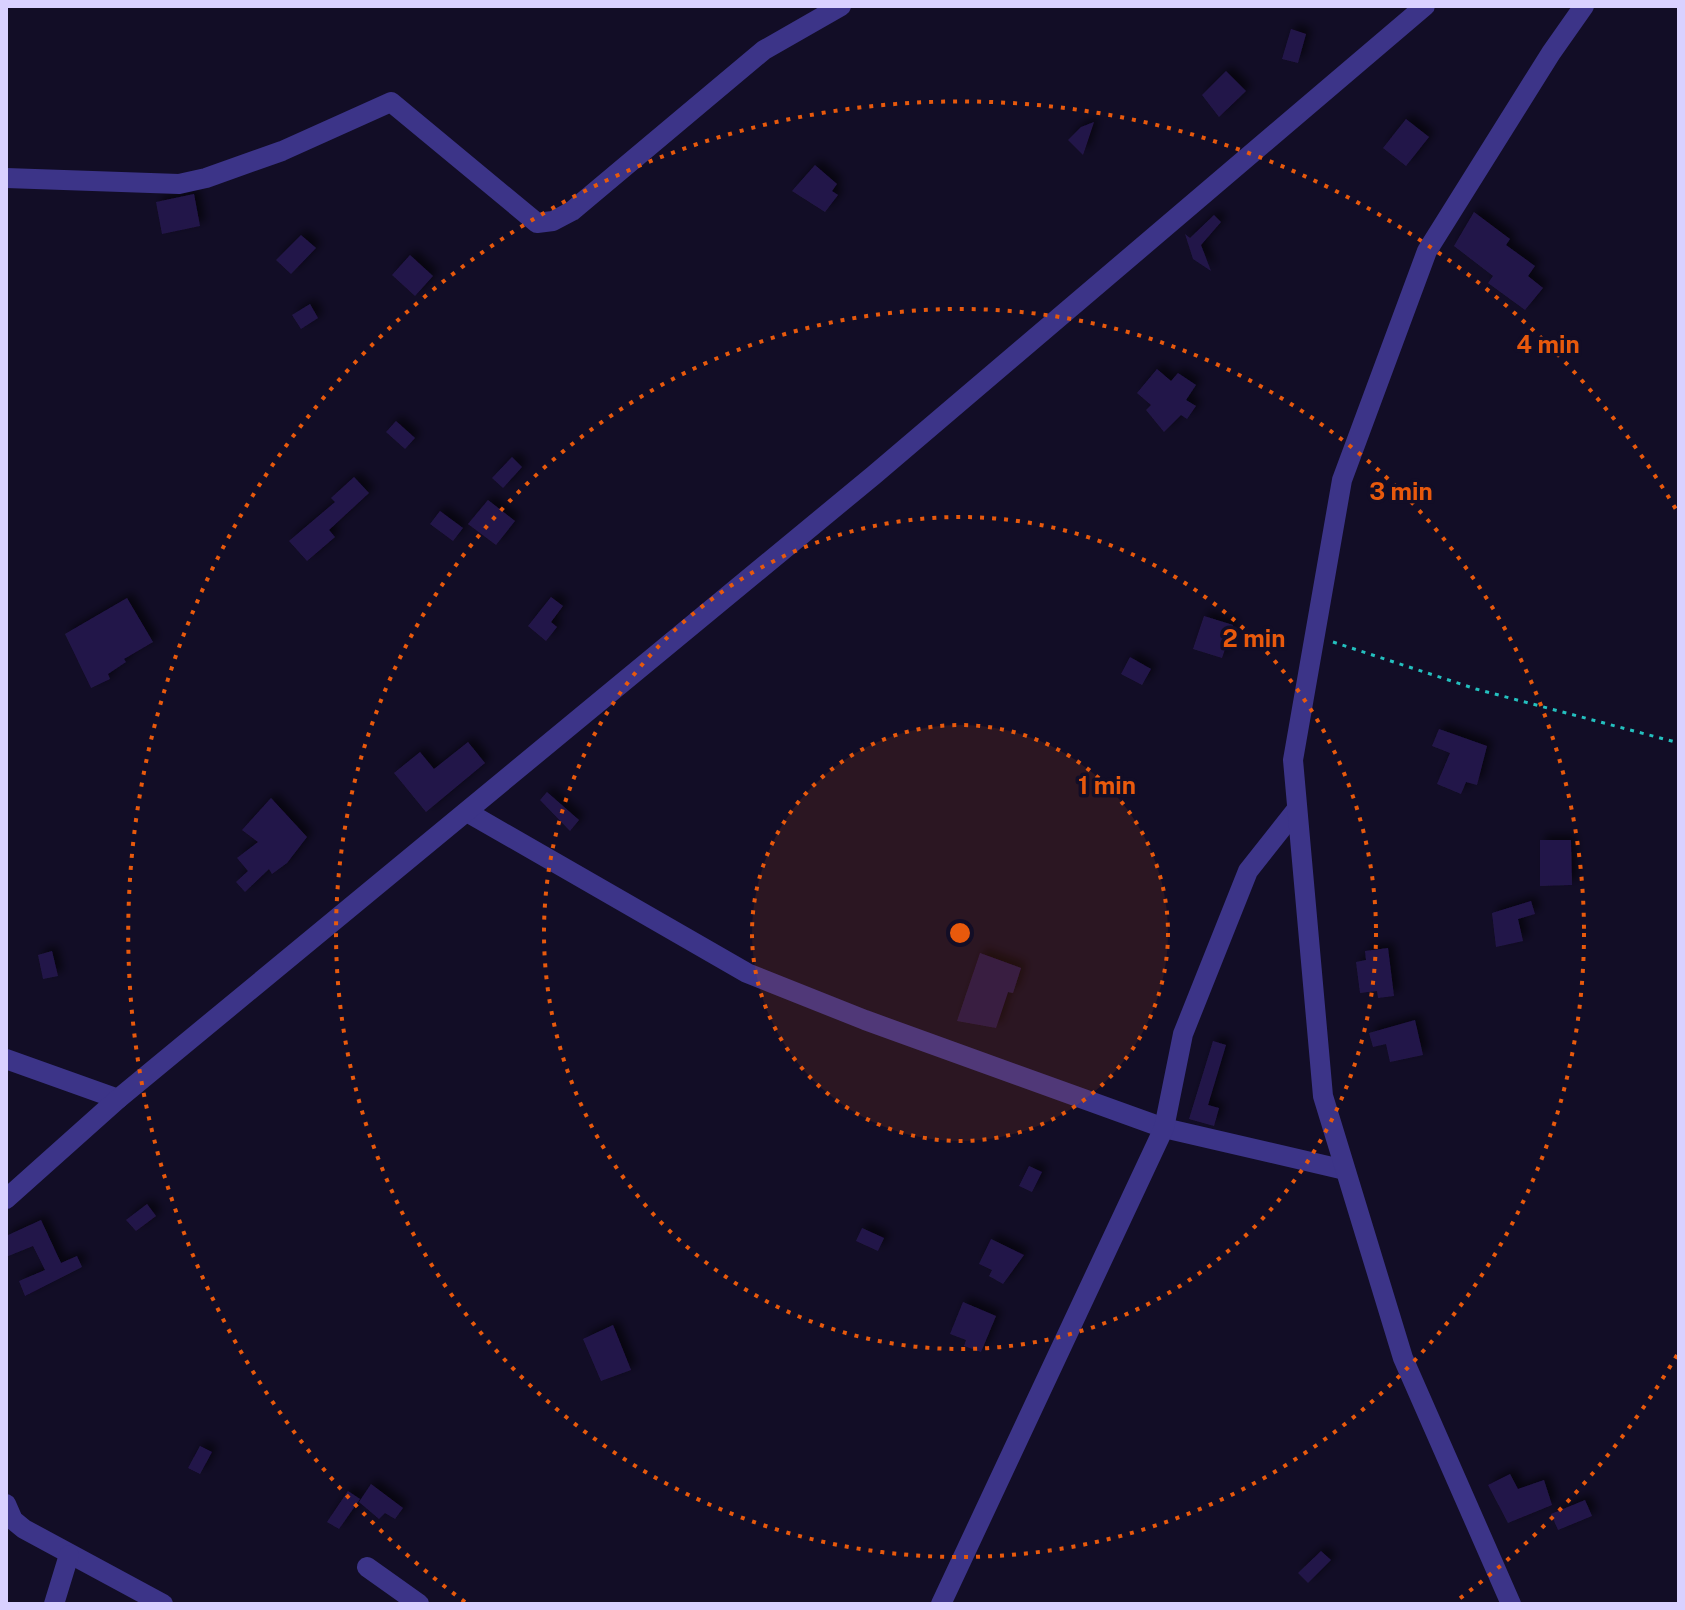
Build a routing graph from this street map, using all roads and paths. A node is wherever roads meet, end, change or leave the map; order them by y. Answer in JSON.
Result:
{"nodes":[{"id":1,"x":841,"y":6,"type":"edge"},
{"id":2,"x":1425,"y":6,"type":"edge"},
{"id":3,"x":1584,"y":6,"type":"edge"},
{"id":4,"x":6,"y":178,"type":"edge"},
{"id":5,"x":1315,"y":636,"type":"junction"},
{"id":6,"x":1679,"y":743,"type":"edge"},
{"id":7,"x":1297,"y":809,"type":"junction"},
{"id":8,"x":467,"y":812,"type":"junction"},
{"id":9,"x":6,"y":1059,"type":"edge"},
{"id":10,"x":118,"y":1099,"type":"junction"},
{"id":11,"x":1164,"y":1128,"type":"junction"},
{"id":12,"x":1345,"y":1170,"type":"junction"},
{"id":13,"x":6,"y":1199,"type":"edge"},
{"id":14,"x":6,"y":1504,"type":"edge"},
{"id":15,"x":69,"y":1555,"type":"junction"},
{"id":16,"x":367,"y":1567,"type":"dead end"},
{"id":17,"x":54,"y":1604,"type":"edge"},
{"id":18,"x":163,"y":1604,"type":"edge"},
{"id":19,"x":419,"y":1604,"type":"edge"},
{"id":20,"x":941,"y":1604,"type":"edge"},
{"id":21,"x":1511,"y":1604,"type":"edge"}],
"edges":[{"from":1,"to":4,"type":"street"},
{"from":2,"to":8,"type":"street"},
{"from":3,"to":5,"type":"street"},
{"from":5,"to":6,"type":"path"},
{"from":5,"to":7,"type":"street"},
{"from":7,"to":11,"type":"street"},
{"from":7,"to":12,"type":"street"},
{"from":8,"to":10,"type":"street"},
{"from":8,"to":11,"type":"street"},
{"from":9,"to":10,"type":"street"},
{"from":10,"to":13,"type":"street"},
{"from":11,"to":12,"type":"street"},
{"from":11,"to":20,"type":"street"},
{"from":12,"to":21,"type":"street"},
{"from":14,"to":15,"type":"street"},
{"from":15,"to":17,"type":"street"},
{"from":15,"to":18,"type":"street"},
{"from":16,"to":19,"type":"street"}]}
